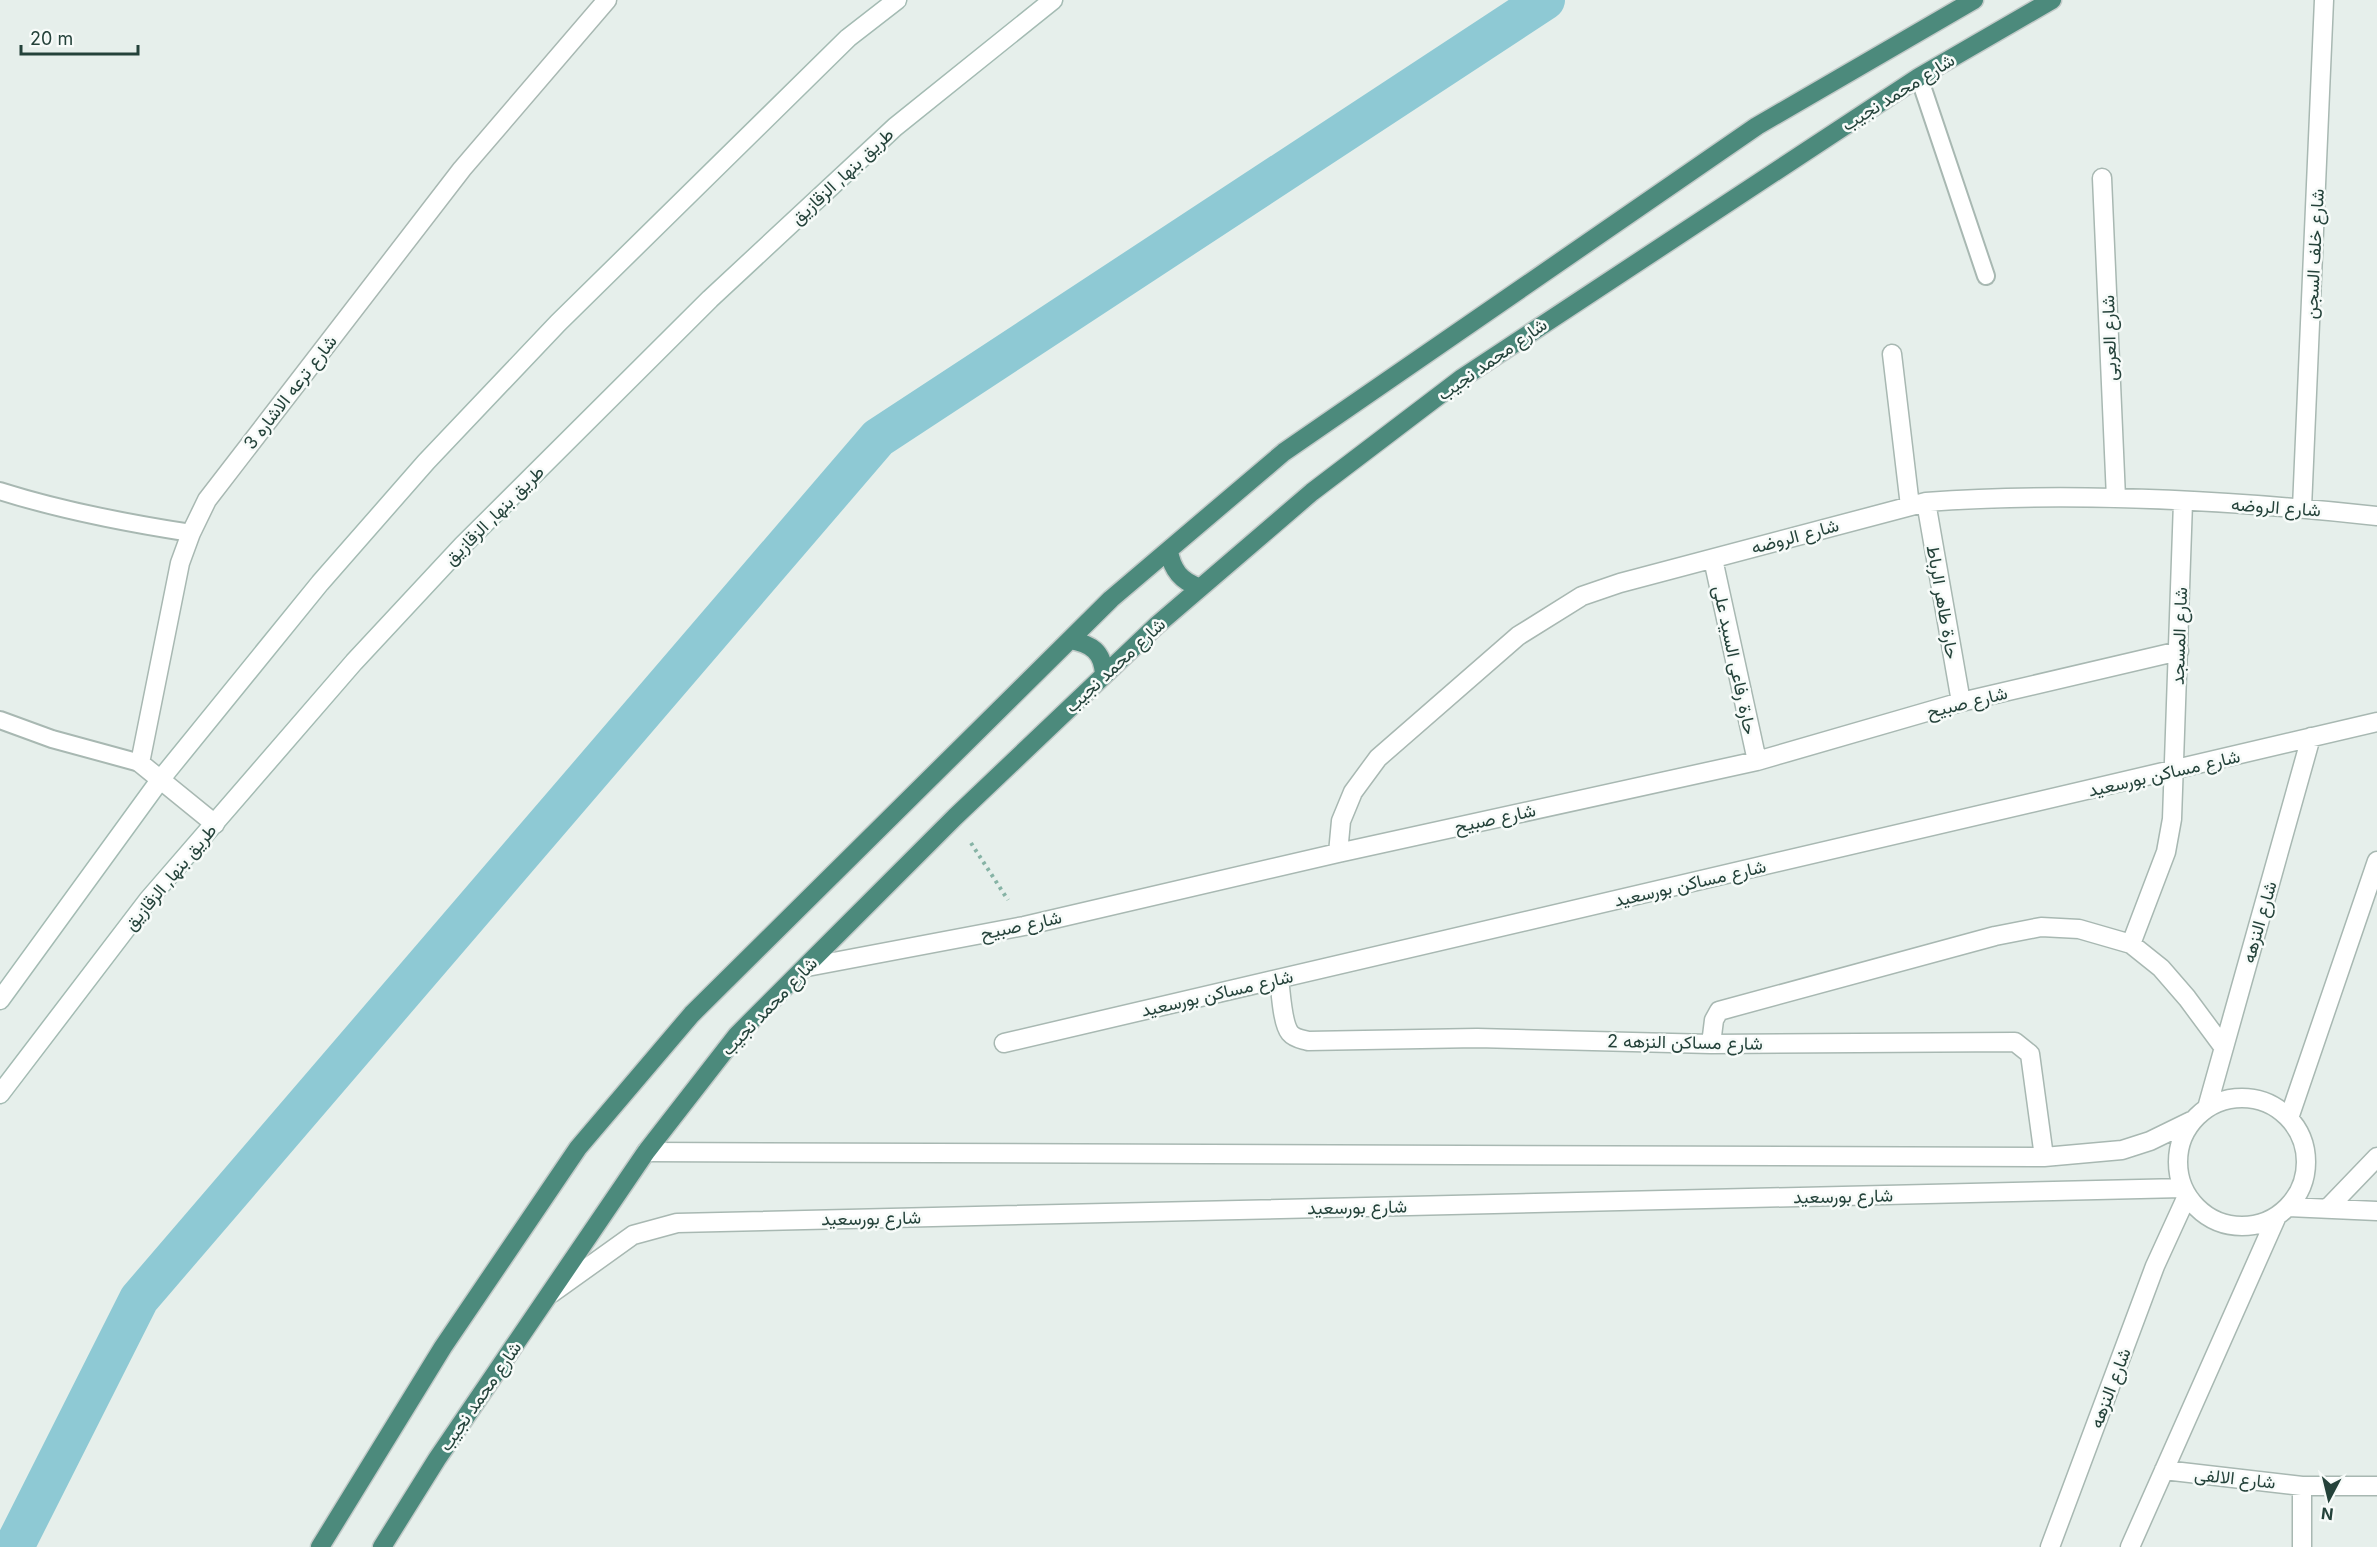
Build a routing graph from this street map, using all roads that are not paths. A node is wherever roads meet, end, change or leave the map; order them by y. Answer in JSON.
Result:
{"nodes":[{"id":1,"x":607,"y":0,"type":"edge"},
{"id":2,"x":897,"y":0,"type":"edge"},
{"id":3,"x":1053,"y":0,"type":"edge"},
{"id":4,"x":1974,"y":0,"type":"edge"},
{"id":5,"x":2052,"y":0,"type":"edge"},
{"id":6,"x":2324,"y":0,"type":"edge"},
{"id":7,"x":1919,"y":77,"type":"junction"},
{"id":8,"x":2102,"y":178,"type":"dead end"},
{"id":9,"x":1986,"y":276,"type":"dead end"},
{"id":10,"x":1892,"y":354,"type":"dead end"},
{"id":11,"x":0,"y":491,"type":"edge"},
{"id":12,"x":2116,"y":498,"type":"junction"},
{"id":13,"x":2183,"y":502,"type":"junction"},
{"id":14,"x":1918,"y":504,"type":"junction"},
{"id":15,"x":2302,"y":508,"type":"junction"},
{"id":16,"x":2377,"y":516,"type":"edge"},
{"id":17,"x":191,"y":533,"type":"junction"},
{"id":18,"x":1169,"y":552,"type":"junction"},
{"id":19,"x":1713,"y":559,"type":"junction"},
{"id":20,"x":1199,"y":587,"type":"junction"},
{"id":21,"x":1070,"y":640,"type":"junction"},
{"id":22,"x":2179,"y":651,"type":"junction"},
{"id":23,"x":1104,"y":675,"type":"junction"},
{"id":24,"x":1961,"y":702,"type":"junction"},
{"id":25,"x":0,"y":720,"type":"edge"},
{"id":26,"x":2377,"y":722,"type":"edge"},
{"id":27,"x":2311,"y":737,"type":"junction"},
{"id":28,"x":1757,"y":761,"type":"junction"},
{"id":29,"x":140,"y":763,"type":"junction"},
{"id":30,"x":2175,"y":771,"type":"junction"},
{"id":31,"x":160,"y":780,"type":"junction"},
{"id":32,"x":214,"y":824,"type":"junction"},
{"id":33,"x":1338,"y":853,"type":"junction"},
{"id":34,"x":2376,"y":866,"type":"edge"},
{"id":35,"x":2131,"y":944,"type":"junction"},
{"id":36,"x":807,"y":967,"type":"junction"},
{"id":37,"x":1279,"y":979,"type":"junction"},
{"id":38,"x":0,"y":1000,"type":"edge"},
{"id":39,"x":1004,"y":1043,"type":"dead end"},
{"id":40,"x":1711,"y":1044,"type":"junction"},
{"id":41,"x":2224,"y":1048,"type":"junction"},
{"id":42,"x":0,"y":1094,"type":"edge"},
{"id":43,"x":2207,"y":1108,"type":"junction"},
{"id":44,"x":2289,"y":1118,"type":"junction"},
{"id":45,"x":2191,"y":1121,"type":"junction"},
{"id":46,"x":646,"y":1152,"type":"junction"},
{"id":47,"x":2044,"y":1157,"type":"junction"},
{"id":48,"x":2377,"y":1157,"type":"edge"},
{"id":49,"x":2185,"y":1192,"type":"junction"},
{"id":50,"x":2326,"y":1209,"type":"junction"},
{"id":51,"x":2377,"y":1211,"type":"edge"},
{"id":52,"x":2282,"y":1212,"type":"junction"},
{"id":53,"x":552,"y":1293,"type":"junction"},
{"id":54,"x":2164,"y":1470,"type":"junction"},
{"id":55,"x":2302,"y":1486,"type":"junction"},
{"id":56,"x":2377,"y":1486,"type":"edge"},
{"id":57,"x":320,"y":1547,"type":"edge"},
{"id":58,"x":382,"y":1547,"type":"edge"},
{"id":59,"x":2050,"y":1547,"type":"edge"},
{"id":60,"x":2130,"y":1547,"type":"edge"},
{"id":61,"x":2302,"y":1547,"type":"edge"}],
"edges":[{"from":1,"to":17,"type":"street","name":"شارع ترعه الاشاره 3"},
{"from":2,"to":31,"type":"street"},
{"from":3,"to":32,"type":"street","name":"طريق بنها, الزقازيق"},
{"from":4,"to":18,"type":"highway"},
{"from":5,"to":7,"type":"highway","name":"شارع محمد نجيب"},
{"from":6,"to":15,"type":"street","name":"شارع خلف السجن"},
{"from":7,"to":9,"type":"lane"},
{"from":7,"to":20,"type":"highway","name":"شارع محمد نجيب"},
{"from":8,"to":12,"type":"street","name":"شارع العربى"},
{"from":10,"to":14,"type":"street","name":"حارة طاهر الرباط"},
{"from":11,"to":17,"type":"lane"},
{"from":12,"to":13,"type":"street","name":"شارع الروضه"},
{"from":12,"to":14,"type":"street","name":"شارع الروضه"},
{"from":13,"to":15,"type":"street","name":"شارع الروضه"},
{"from":13,"to":22,"type":"street","name":"شارع المسجد"},
{"from":14,"to":19,"type":"street","name":"شارع الروضه"},
{"from":14,"to":24,"type":"street","name":"حارة طاهر الرباط"},
{"from":15,"to":16,"type":"street","name":"شارع الروضه"},
{"from":17,"to":29,"type":"street","name":"شارع ترعه الاشاره 3"},
{"from":18,"to":20,"type":"highway"},
{"from":18,"to":21,"type":"highway"},
{"from":19,"to":28,"type":"street","name":"حارة رفاعى السيد على"},
{"from":19,"to":33,"type":"street","name":"شارع الروضه"},
{"from":20,"to":23,"type":"highway","name":"شارع محمد نجيب"},
{"from":21,"to":23,"type":"highway"},
{"from":21,"to":57,"type":"highway"},
{"from":22,"to":24,"type":"street","name":"شارع صبيح"},
{"from":22,"to":30,"type":"street","name":"شارع المسجد"},
{"from":23,"to":36,"type":"highway","name":"شارع محمد نجيب"},
{"from":24,"to":28,"type":"street","name":"شارع صبيح"},
{"from":25,"to":29,"type":"lane"},
{"from":26,"to":27,"type":"street","name":"شارع مساكن بورسعيد"},
{"from":27,"to":30,"type":"street","name":"شارع مساكن بورسعيد"},
{"from":27,"to":41,"type":"street","name":"شارع النزهه"},
{"from":28,"to":33,"type":"street","name":"شارع صبيح"},
{"from":29,"to":31,"type":"street"},
{"from":30,"to":35,"type":"street","name":"شارع المسجد"},
{"from":30,"to":37,"type":"street","name":"شارع مساكن بورسعيد"},
{"from":31,"to":32,"type":"street"},
{"from":31,"to":38,"type":"street"},
{"from":32,"to":42,"type":"street","name":"طريق بنها, الزقازيق"},
{"from":33,"to":36,"type":"street","name":"شارع صبيح"},
{"from":34,"to":44,"type":"street"},
{"from":35,"to":40,"type":"street"},
{"from":35,"to":41,"type":"street"},
{"from":36,"to":46,"type":"highway","name":"شارع محمد نجيب"},
{"from":37,"to":39,"type":"street","name":"شارع مساكن بورسعيد"},
{"from":37,"to":40,"type":"street","name":"شارع مساكن النزهه 2"},
{"from":40,"to":47,"type":"street","name":"شارع مساكن النزهه 2"},
{"from":41,"to":43,"type":"street","name":"شارع النزهه"},
{"from":43,"to":44,"type":"street"},
{"from":43,"to":45,"type":"street"},
{"from":44,"to":52,"type":"street"},
{"from":45,"to":47,"type":"street"},
{"from":45,"to":49,"type":"street"},
{"from":46,"to":47,"type":"street"},
{"from":46,"to":53,"type":"highway","name":"شارع محمد نجيب"},
{"from":48,"to":50,"type":"street"},
{"from":49,"to":52,"type":"street"},
{"from":49,"to":53,"type":"street","name":"شارع بورسعيد"},
{"from":49,"to":59,"type":"street","name":"شارع النزهه"},
{"from":50,"to":51,"type":"street"},
{"from":50,"to":52,"type":"street"},
{"from":52,"to":54,"type":"street"},
{"from":53,"to":58,"type":"highway","name":"شارع محمد نجيب"},
{"from":54,"to":55,"type":"street","name":"شارع الالفى"},
{"from":54,"to":60,"type":"street"},
{"from":55,"to":56,"type":"street","name":"شارع الالفى"},
{"from":55,"to":61,"type":"street"}]}
